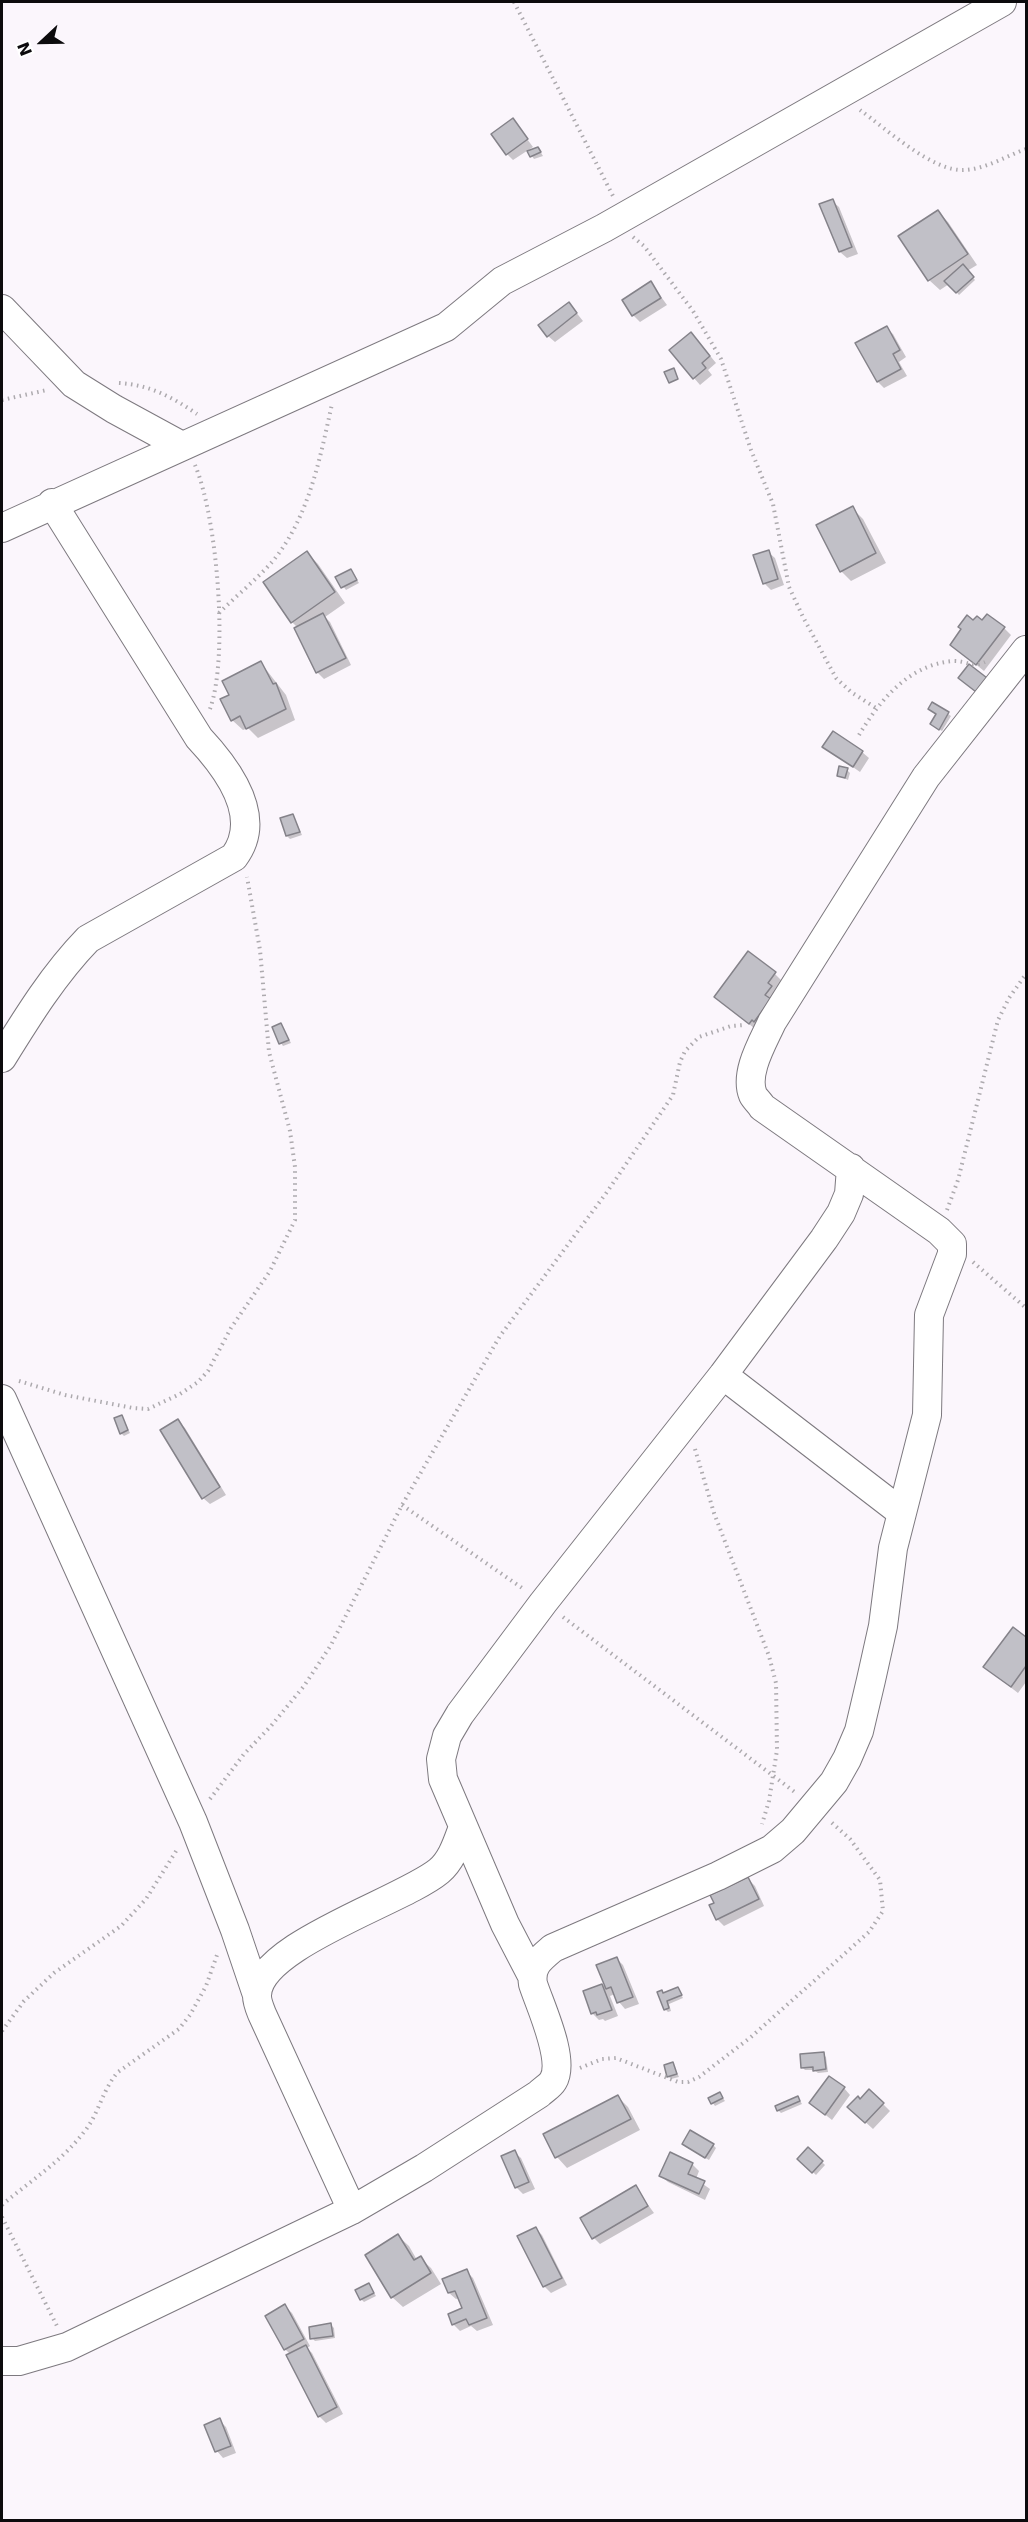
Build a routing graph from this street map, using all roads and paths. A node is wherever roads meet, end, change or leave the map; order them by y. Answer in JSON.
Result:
{"nodes":[{"id":1,"x":514,"y":2,"type":"edge"},
{"id":2,"x":1002,"y":2,"type":"edge"},
{"id":3,"x":839,"y":95,"type":"junction"},
{"id":4,"x":1026,"y":149,"type":"edge"},
{"id":5,"x":613,"y":222,"type":"junction"},
{"id":6,"x":2,"y":309,"type":"edge"},
{"id":7,"x":338,"y":377,"type":"junction"},
{"id":8,"x":117,"y":382,"type":"dead end"},
{"id":9,"x":74,"y":384,"type":"junction"},
{"id":10,"x":2,"y":400,"type":"edge"},
{"id":11,"x":221,"y":429,"type":"junction"},
{"id":12,"x":182,"y":446,"type":"junction"},
{"id":13,"x":52,"y":503,"type":"junction"},
{"id":14,"x":2,"y":528,"type":"edge"},
{"id":15,"x":219,"y":613,"type":"junction"},
{"id":16,"x":1026,"y":650,"type":"edge"},
{"id":17,"x":986,"y":662,"type":"dead end"},
{"id":18,"x":876,"y":708,"type":"junction"},
{"id":19,"x":859,"y":735,"type":"dead end"},
{"id":20,"x":200,"y":738,"type":"junction"},
{"id":21,"x":240,"y":850,"type":"junction"},
{"id":22,"x":1026,"y":974,"type":"edge"},
{"id":23,"x":772,"y":1022,"type":"junction"},
{"id":24,"x":2,"y":1058,"type":"edge"},
{"id":25,"x":851,"y":1168,"type":"junction"},
{"id":26,"x":946,"y":1238,"type":"junction"},
{"id":27,"x":1026,"y":1308,"type":"edge"},
{"id":28,"x":723,"y":1375,"type":"junction"},
{"id":29,"x":7,"y":1389,"type":"edge"},
{"id":30,"x":687,"y":1422,"type":"junction"},
{"id":31,"x":402,"y":1506,"type":"junction"},
{"id":32,"x":901,"y":1512,"type":"junction"},
{"id":33,"x":543,"y":1603,"type":"junction"},
{"id":34,"x":772,"y":1776,"type":"junction"},
{"id":35,"x":813,"y":1805,"type":"junction"},
{"id":36,"x":193,"y":1822,"type":"junction"},
{"id":37,"x":463,"y":1827,"type":"junction"},
{"id":38,"x":235,"y":1930,"type":"junction"},
{"id":39,"x":531,"y":1974,"type":"junction"},
{"id":40,"x":257,"y":1995,"type":"junction"},
{"id":41,"x":2,"y":2031,"type":"edge"},
{"id":42,"x":553,"y":2080,"type":"junction"},
{"id":43,"x":2,"y":2205,"type":"edge"},
{"id":44,"x":352,"y":2210,"type":"junction"},
{"id":45,"x":2,"y":2217,"type":"edge"},
{"id":46,"x":67,"y":2347,"type":"junction"},
{"id":47,"x":2,"y":2361,"type":"edge"}],
"edges":[{"from":1,"to":5,"type":"path"},
{"from":2,"to":3,"type":"street"},
{"from":3,"to":4,"type":"path"},
{"from":3,"to":5,"type":"street"},
{"from":5,"to":7,"type":"street"},
{"from":5,"to":18,"type":"path"},
{"from":6,"to":9,"type":"street"},
{"from":7,"to":11,"type":"street"},
{"from":7,"to":15,"type":"path"},
{"from":8,"to":11,"type":"path"},
{"from":9,"to":10,"type":"path"},
{"from":9,"to":12,"type":"street"},
{"from":11,"to":12,"type":"street"},
{"from":12,"to":13,"type":"street"},
{"from":12,"to":15,"type":"path"},
{"from":13,"to":14,"type":"street"},
{"from":13,"to":20,"type":"street"},
{"from":15,"to":20,"type":"path"},
{"from":16,"to":23,"type":"street"},
{"from":17,"to":18,"type":"path"},
{"from":18,"to":19,"type":"path"},
{"from":20,"to":21,"type":"street"},
{"from":21,"to":24,"type":"street"},
{"from":21,"to":29,"type":"path"},
{"from":22,"to":26,"type":"path"},
{"from":23,"to":25,"type":"street"},
{"from":23,"to":31,"type":"path"},
{"from":25,"to":26,"type":"street"},
{"from":25,"to":28,"type":"street"},
{"from":26,"to":27,"type":"path"},
{"from":26,"to":32,"type":"street"},
{"from":28,"to":30,"type":"street"},
{"from":28,"to":32,"type":"street"},
{"from":29,"to":36,"type":"street"},
{"from":30,"to":33,"type":"street"},
{"from":30,"to":34,"type":"path"},
{"from":31,"to":33,"type":"path"},
{"from":31,"to":36,"type":"path"},
{"from":32,"to":35,"type":"street"},
{"from":33,"to":34,"type":"path"},
{"from":33,"to":37,"type":"street"},
{"from":34,"to":35,"type":"path"},
{"from":35,"to":39,"type":"street"},
{"from":35,"to":42,"type":"path"},
{"from":36,"to":38,"type":"street"},
{"from":36,"to":41,"type":"path"},
{"from":37,"to":39,"type":"street"},
{"from":37,"to":40,"type":"street"},
{"from":38,"to":40,"type":"street"},
{"from":38,"to":43,"type":"path"},
{"from":39,"to":42,"type":"street"},
{"from":40,"to":44,"type":"street"},
{"from":42,"to":44,"type":"street"},
{"from":44,"to":46,"type":"street"},
{"from":45,"to":46,"type":"path"},
{"from":46,"to":47,"type":"street"}]}
